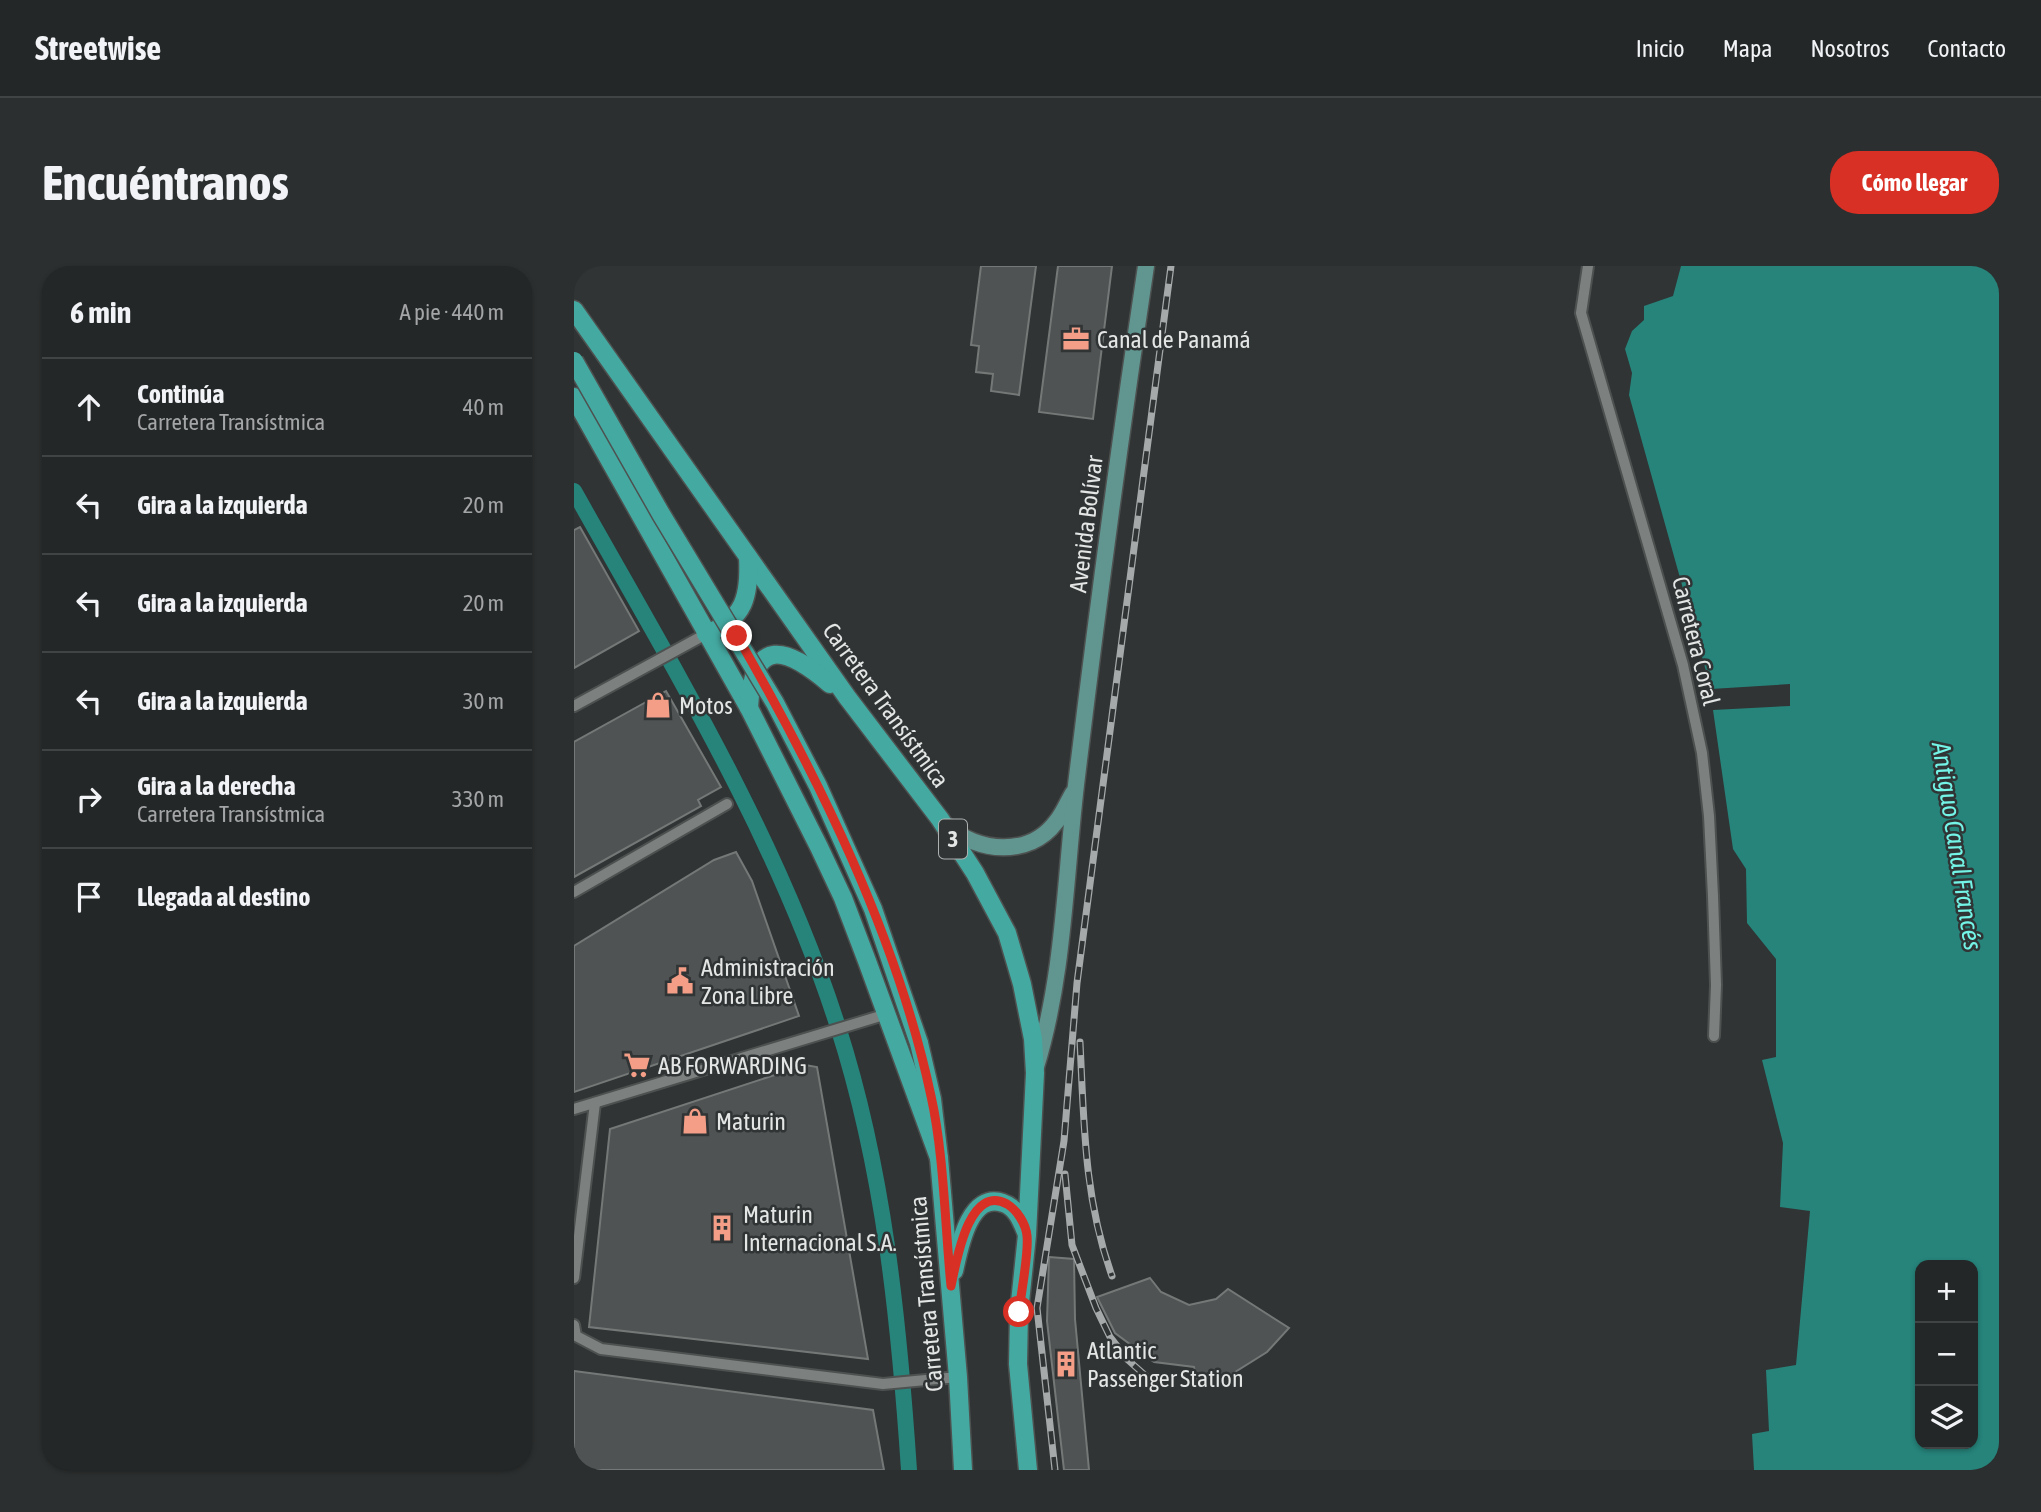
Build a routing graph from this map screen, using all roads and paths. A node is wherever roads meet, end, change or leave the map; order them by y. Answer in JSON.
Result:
{"nodes":[{"id":1,"x":1146,"y":266,"type":"edge"},
{"id":2,"x":1588,"y":266,"type":"edge"},
{"id":3,"x":574,"y":310,"type":"edge"},
{"id":4,"x":574,"y":361,"type":"edge"},
{"id":5,"x":574,"y":397,"type":"edge"},
{"id":6,"x":748,"y":555,"type":"junction"},
{"id":7,"x":706,"y":634,"type":"junction"},
{"id":8,"x":847,"y":697,"type":"junction"},
{"id":9,"x":574,"y":706,"type":"edge"},
{"id":10,"x":749,"y":708,"type":"junction"},
{"id":11,"x":1076,"y":788,"type":"junction"},
{"id":12,"x":727,"y":804,"type":"dead end"},
{"id":13,"x":940,"y":819,"type":"junction"},
{"id":14,"x":574,"y":892,"type":"edge"},
{"id":15,"x":887,"y":1014,"type":"junction"},
{"id":16,"x":1714,"y":1035,"type":"dead end"},
{"id":17,"x":1035,"y":1073,"type":"junction"},
{"id":18,"x":595,"y":1103,"type":"junction"},
{"id":19,"x":574,"y":1109,"type":"edge"},
{"id":20,"x":939,"y":1158,"type":"junction"},
{"id":21,"x":1027,"y":1235,"type":"junction"},
{"id":22,"x":574,"y":1278,"type":"edge"},
{"id":23,"x":951,"y":1286,"type":"junction"},
{"id":24,"x":574,"y":1325,"type":"edge"},
{"id":25,"x":958,"y":1377,"type":"junction"},
{"id":26,"x":963,"y":1470,"type":"edge"},
{"id":27,"x":1028,"y":1470,"type":"edge"}],
"edges":[{"from":1,"to":11,"type":"main road","name":"Avenida Bolívar"},
{"from":2,"to":16,"type":"street","name":"Carretera Coral"},
{"from":3,"to":6,"type":"main road","name":"Carretera Transístmica","number":"3"},
{"from":4,"to":20,"type":"main road","name":"Carretera Transístmica","bridge":true},
{"from":5,"to":7,"type":"main road"},
{"from":6,"to":7,"type":"main road"},
{"from":6,"to":8,"type":"main road","name":"Carretera Transístmica","number":"3"},
{"from":7,"to":9,"type":"street"},
{"from":7,"to":10,"type":"main road"},
{"from":8,"to":10,"type":"main road"},
{"from":8,"to":13,"type":"main road","name":"Carretera Transístmica","number":"3"},
{"from":10,"to":15,"type":"main road"},
{"from":11,"to":13,"type":"main road","name":"Avenida Bolívar"},
{"from":11,"to":17,"type":"main road","name":"Avenida Bolívar"},
{"from":12,"to":14,"type":"street"},
{"from":13,"to":17,"type":"main road","name":"Carretera Transístmica","number":"3"},
{"from":15,"to":18,"type":"street"},
{"from":15,"to":20,"type":"main road"},
{"from":17,"to":21,"type":"main road","name":"Carretera Transístmica","number":"3"},
{"from":18,"to":19,"type":"street"},
{"from":18,"to":22,"type":"street"},
{"from":20,"to":23,"type":"main road","name":"Carretera Transístmica"},
{"from":21,"to":23,"type":"main road"},
{"from":21,"to":27,"type":"main road","name":"Carretera Transístmica","number":"3"},
{"from":23,"to":25,"type":"main road","name":"Carretera Transístmica"},
{"from":24,"to":25,"type":"street"},
{"from":25,"to":26,"type":"main road","name":"Carretera Transístmica"}]}
